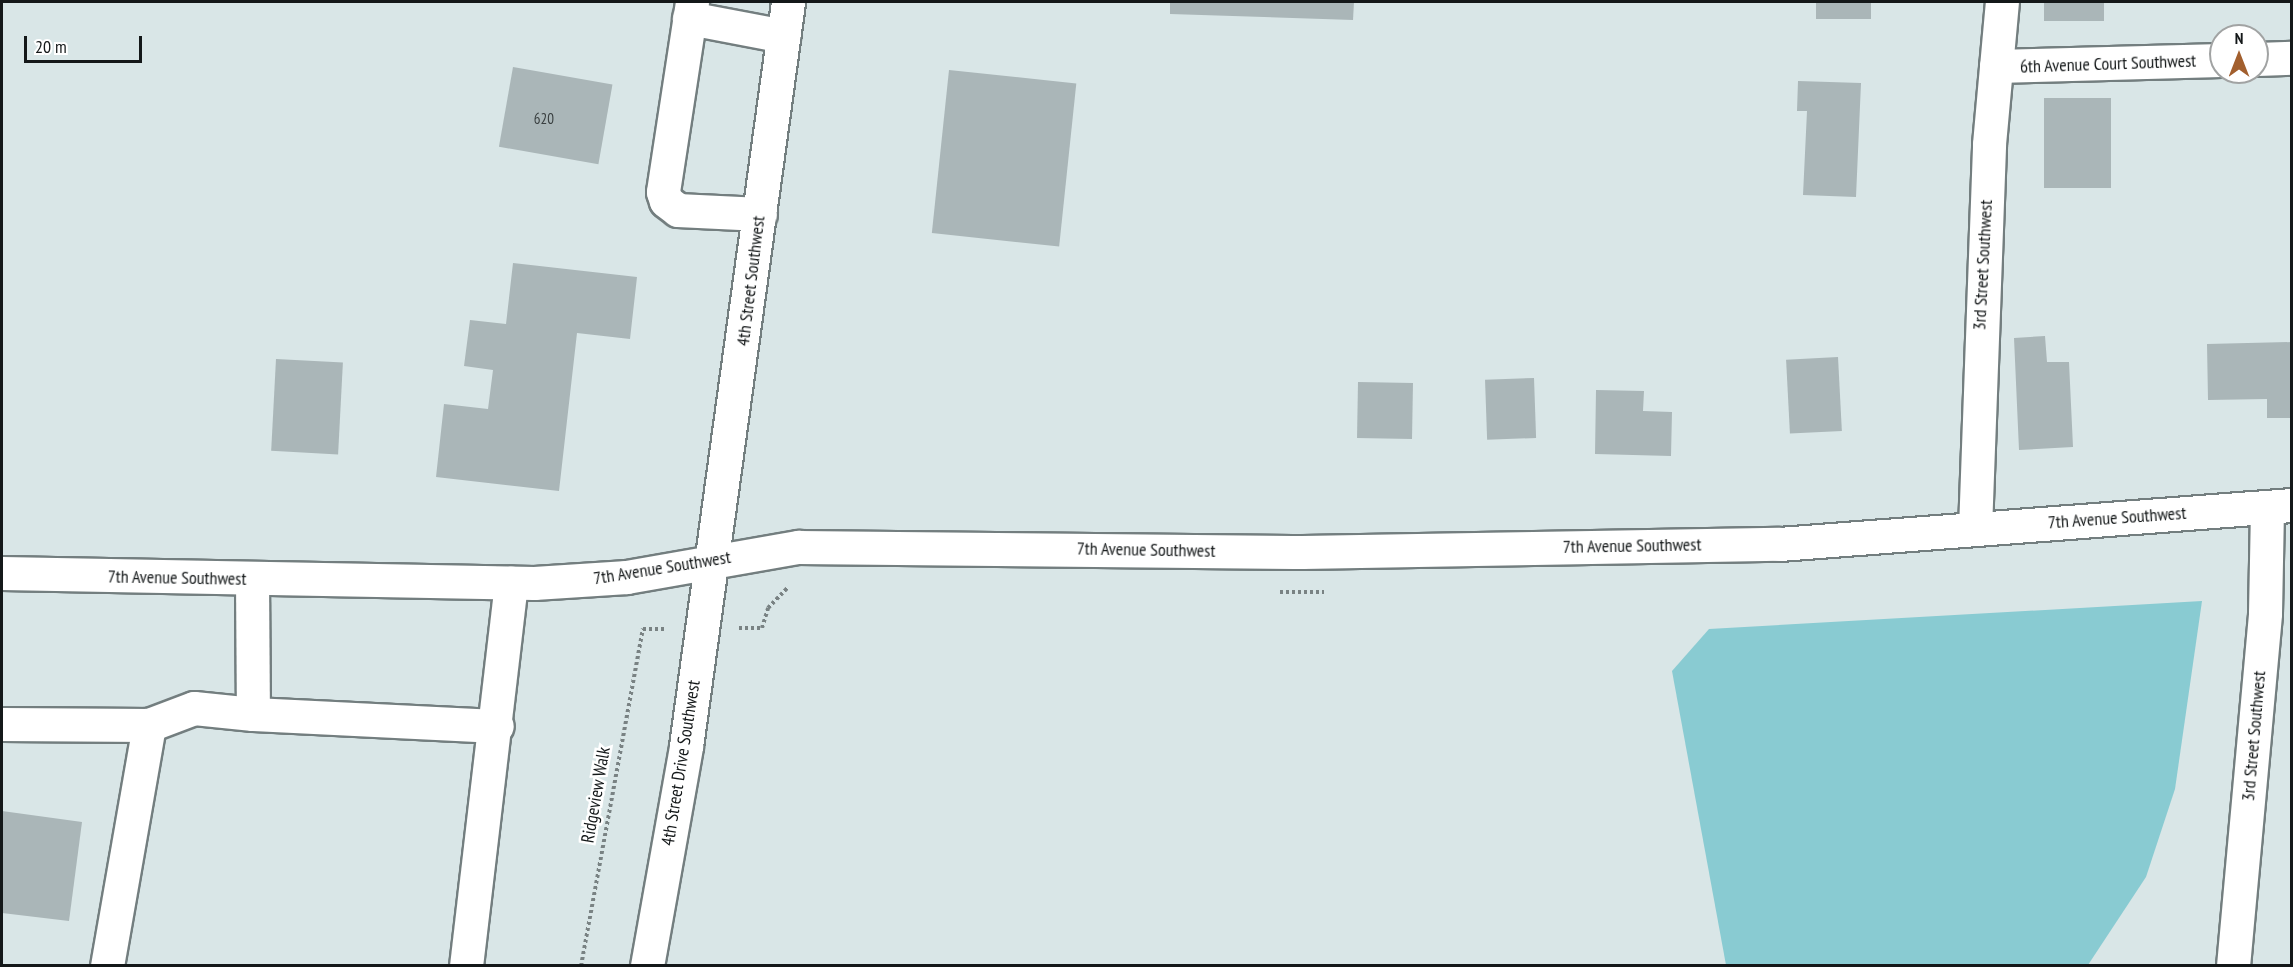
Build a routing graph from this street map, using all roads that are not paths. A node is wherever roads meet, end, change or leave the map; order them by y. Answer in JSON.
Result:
{"nodes":[{"id":1,"x":788,"y":2,"type":"edge"},
{"id":2,"x":2002,"y":2,"type":"edge"},
{"id":3,"x":690,"y":10,"type":"edge"},
{"id":4,"x":783,"y":36,"type":"junction"},
{"id":5,"x":2292,"y":58,"type":"edge"},
{"id":6,"x":2269,"y":59,"type":"edge"},
{"id":7,"x":2209,"y":60,"type":"edge"},
{"id":8,"x":1996,"y":66,"type":"junction"},
{"id":9,"x":760,"y":214,"type":"junction"},
{"id":10,"x":2279,"y":506,"type":"edge"},
{"id":11,"x":1976,"y":529,"type":"junction"},
{"id":12,"x":711,"y":560,"type":"junction"},
{"id":13,"x":2,"y":573,"type":"edge"},
{"id":14,"x":252,"y":579,"type":"junction"},
{"id":15,"x":511,"y":583,"type":"junction"},
{"id":16,"x":253,"y":714,"type":"junction"},
{"id":17,"x":2,"y":724,"type":"edge"},
{"id":18,"x":148,"y":725,"type":"junction"},
{"id":19,"x":497,"y":726,"type":"junction"},
{"id":20,"x":107,"y":966,"type":"edge"},
{"id":21,"x":466,"y":966,"type":"edge"},
{"id":22,"x":647,"y":966,"type":"edge"},
{"id":23,"x":2233,"y":966,"type":"edge"}],
"edges":[{"from":1,"to":4,"type":"street","name":"4th Street Southwest"},
{"from":2,"to":8,"type":"street","name":"3rd Street Southwest"},
{"from":3,"to":4,"type":"street"},
{"from":3,"to":9,"type":"street"},
{"from":4,"to":9,"type":"street","name":"4th Street Southwest"},
{"from":5,"to":6,"type":"street"},
{"from":7,"to":8,"type":"street","name":"6th Avenue Court Southwest"},
{"from":8,"to":11,"type":"street","name":"3rd Street Southwest"},
{"from":9,"to":12,"type":"street","name":"4th Street Southwest"},
{"from":10,"to":11,"type":"street","name":"7th Avenue Southwest"},
{"from":10,"to":23,"type":"street","name":"3rd Street Southwest"},
{"from":11,"to":12,"type":"street","name":"7th Avenue Southwest"},
{"from":12,"to":15,"type":"street","name":"7th Avenue Southwest"},
{"from":12,"to":22,"type":"street","name":"4th Street Drive Southwest"},
{"from":13,"to":14,"type":"street","name":"7th Avenue Southwest"},
{"from":14,"to":15,"type":"street","name":"7th Avenue Southwest"},
{"from":14,"to":16,"type":"street"},
{"from":15,"to":19,"type":"street"},
{"from":16,"to":18,"type":"street"},
{"from":16,"to":19,"type":"street"},
{"from":17,"to":18,"type":"street"},
{"from":18,"to":20,"type":"street"},
{"from":19,"to":21,"type":"street"}]}
